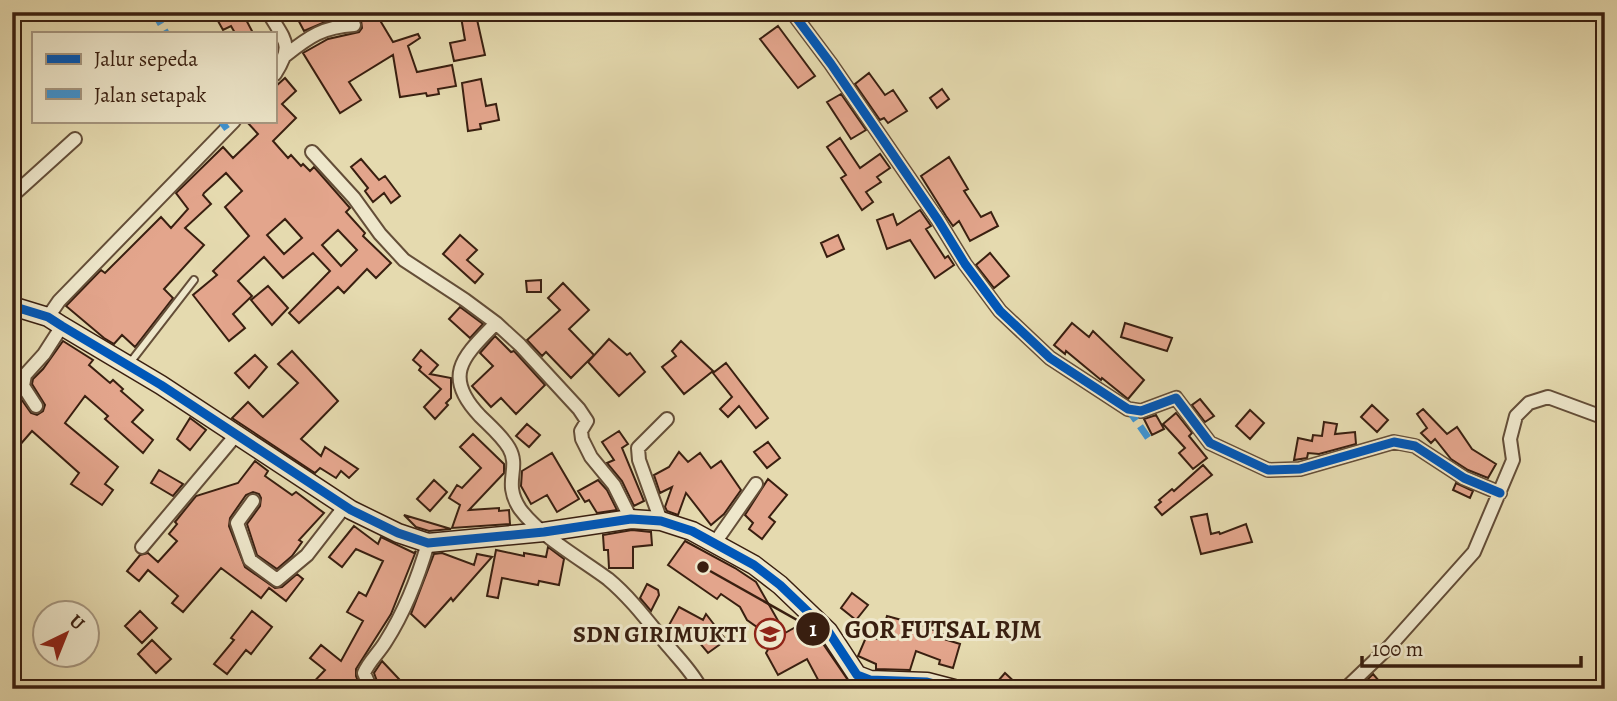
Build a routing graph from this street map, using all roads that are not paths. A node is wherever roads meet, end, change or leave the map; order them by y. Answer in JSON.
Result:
{"nodes":[{"id":1,"x":268,"y":12,"type":"edge"},
{"id":2,"x":792,"y":12,"type":"edge"},
{"id":3,"x":354,"y":25,"type":"dead end"},
{"id":4,"x":286,"y":55,"type":"junction"},
{"id":5,"x":276,"y":72,"type":"edge"},
{"id":6,"x":233,"y":122,"type":"edge"},
{"id":7,"x":75,"y":139,"type":"dead end"},
{"id":8,"x":312,"y":152,"type":"dead end"},
{"id":9,"x":12,"y":196,"type":"edge"},
{"id":10,"x":194,"y":280,"type":"dead end"},
{"id":11,"x":12,"y":306,"type":"edge"},
{"id":12,"x":55,"y":321,"type":"junction"},
{"id":13,"x":496,"y":323,"type":"junction"},
{"id":14,"x":128,"y":365,"type":"junction"},
{"id":15,"x":36,"y":406,"type":"dead end"},
{"id":16,"x":1605,"y":418,"type":"edge"},
{"id":17,"x":667,"y":419,"type":"dead end"},
{"id":18,"x":236,"y":435,"type":"junction"},
{"id":19,"x":756,"y":484,"type":"dead end"},
{"id":20,"x":1500,"y":493,"type":"junction"},
{"id":21,"x":253,"y":501,"type":"dead end"},
{"id":22,"x":345,"y":506,"type":"junction"},
{"id":23,"x":631,"y":519,"type":"junction"},
{"id":24,"x":661,"y":521,"type":"junction"},
{"id":25,"x":544,"y":532,"type":"junction"},
{"id":26,"x":428,"y":543,"type":"junction"},
{"id":27,"x":714,"y":544,"type":"junction"},
{"id":28,"x":142,"y":547,"type":"dead end"},
{"id":29,"x":371,"y":689,"type":"edge"},
{"id":30,"x":701,"y":689,"type":"edge"},
{"id":31,"x":954,"y":689,"type":"edge"},
{"id":32,"x":1345,"y":689,"type":"edge"}],
"edges":[{"from":1,"to":4,"type":"street"},
{"from":2,"to":20,"type":"street"},
{"from":3,"to":4,"type":"street"},
{"from":4,"to":5,"type":"street"},
{"from":6,"to":12,"type":"street"},
{"from":7,"to":9,"type":"street"},
{"from":8,"to":13,"type":"street"},
{"from":10,"to":14,"type":"lane"},
{"from":11,"to":12,"type":"street"},
{"from":12,"to":14,"type":"street"},
{"from":12,"to":15,"type":"street"},
{"from":13,"to":23,"type":"street"},
{"from":13,"to":25,"type":"street"},
{"from":14,"to":18,"type":"street"},
{"from":16,"to":20,"type":"street"},
{"from":17,"to":24,"type":"street"},
{"from":18,"to":22,"type":"street"},
{"from":18,"to":28,"type":"street"},
{"from":19,"to":27,"type":"street"},
{"from":20,"to":32,"type":"street"},
{"from":21,"to":22,"type":"street"},
{"from":22,"to":26,"type":"street"},
{"from":23,"to":24,"type":"street"},
{"from":23,"to":25,"type":"street"},
{"from":24,"to":27,"type":"street"},
{"from":25,"to":26,"type":"street"},
{"from":25,"to":30,"type":"street"},
{"from":26,"to":29,"type":"street"},
{"from":27,"to":31,"type":"street"}]}
